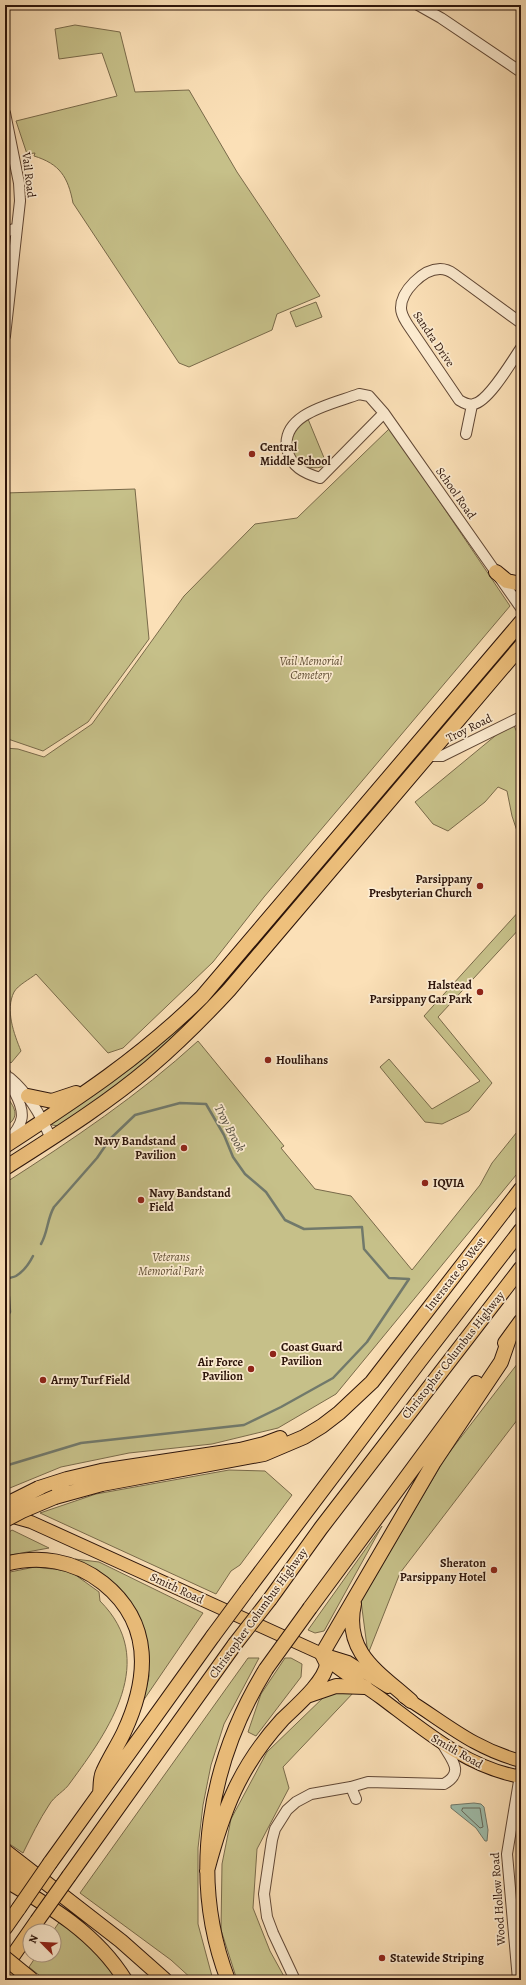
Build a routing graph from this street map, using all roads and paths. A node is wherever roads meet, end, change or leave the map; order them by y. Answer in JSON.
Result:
{"nodes":[{"id":1,"x":418,"y":5,"type":"edge"},
{"id":2,"x":521,"y":72,"type":"edge"},
{"id":3,"x":5,"y":113,"type":"edge"},
{"id":4,"x":17,"y":228,"type":"junction"},
{"id":5,"x":5,"y":232,"type":"edge"},
{"id":6,"x":521,"y":323,"type":"edge"},
{"id":7,"x":5,"y":336,"type":"edge"},
{"id":8,"x":521,"y":348,"type":"edge"},
{"id":9,"x":472,"y":405,"type":"junction"},
{"id":10,"x":384,"y":413,"type":"junction"},
{"id":11,"x":466,"y":434,"type":"dead end"},
{"id":12,"x":496,"y":572,"type":"junction"},
{"id":13,"x":521,"y":584,"type":"edge"},
{"id":14,"x":521,"y":608,"type":"edge"},
{"id":15,"x":521,"y":622,"type":"edge"},
{"id":16,"x":521,"y":634,"type":"edge"},
{"id":17,"x":521,"y":646,"type":"edge"},
{"id":18,"x":472,"y":702,"type":"junction"},
{"id":19,"x":521,"y":717,"type":"edge"},
{"id":20,"x":427,"y":756,"type":"junction"},
{"id":21,"x":6,"y":1074,"type":"edge"},
{"id":22,"x":114,"y":1074,"type":"junction"},
{"id":23,"x":28,"y":1096,"type":"junction"},
{"id":24,"x":43,"y":1121,"type":"junction"},
{"id":25,"x":50,"y":1139,"type":"junction"},
{"id":26,"x":5,"y":1145,"type":"edge"},
{"id":27,"x":5,"y":1168,"type":"edge"},
{"id":28,"x":521,"y":1189,"type":"edge"},
{"id":29,"x":521,"y":1230,"type":"edge"},
{"id":30,"x":521,"y":1268,"type":"edge"},
{"id":31,"x":521,"y":1321,"type":"edge"},
{"id":32,"x":510,"y":1336,"type":"junction"},
{"id":33,"x":390,"y":1358,"type":"junction"},
{"id":34,"x":5,"y":1504,"type":"edge"},
{"id":35,"x":5,"y":1515,"type":"edge"},
{"id":36,"x":5,"y":1520,"type":"edge"},
{"id":37,"x":31,"y":1522,"type":"junction"},
{"id":38,"x":5,"y":1564,"type":"edge"},
{"id":39,"x":358,"y":1592,"type":"junction"},
{"id":40,"x":322,"y":1654,"type":"junction"},
{"id":41,"x":365,"y":1687,"type":"junction"},
{"id":42,"x":305,"y":1696,"type":"junction"},
{"id":43,"x":412,"y":1701,"type":"junction"},
{"id":44,"x":442,"y":1743,"type":"junction"},
{"id":45,"x":521,"y":1762,"type":"edge"},
{"id":46,"x":521,"y":1774,"type":"edge"},
{"id":47,"x":352,"y":1788,"type":"junction"},
{"id":48,"x":100,"y":1793,"type":"junction"},
{"id":49,"x":356,"y":1799,"type":"dead end"},
{"id":50,"x":5,"y":1851,"type":"edge"},
{"id":51,"x":5,"y":1866,"type":"edge"},
{"id":52,"x":207,"y":1870,"type":"junction"},
{"id":53,"x":5,"y":1880,"type":"edge"},
{"id":54,"x":76,"y":1908,"type":"junction"},
{"id":55,"x":5,"y":1928,"type":"edge"},
{"id":56,"x":8,"y":1960,"type":"edge"},
{"id":57,"x":6,"y":1980,"type":"edge"},
{"id":58,"x":32,"y":1980,"type":"edge"},
{"id":59,"x":125,"y":1980,"type":"edge"},
{"id":60,"x":165,"y":1980,"type":"edge"},
{"id":61,"x":228,"y":1980,"type":"edge"},
{"id":62,"x":295,"y":1980,"type":"edge"},
{"id":63,"x":518,"y":1980,"type":"edge"}],
"edges":[{"from":1,"to":2,"type":"street"},
{"from":3,"to":4,"type":"street","name":"Vail Road"},
{"from":4,"to":5,"type":"street"},
{"from":4,"to":7,"type":"street","name":"Vail Road"},
{"from":6,"to":9,"type":"street","name":"Sandra Drive"},
{"from":8,"to":9,"type":"street"},
{"from":9,"to":11,"type":"street"},
{"from":10,"to":10,"type":"street","name":"School Road"},
{"from":10,"to":12,"type":"street","name":"School Road"},
{"from":12,"to":13,"type":"highway"},
{"from":12,"to":14,"type":"street","name":"School Road"},
{"from":15,"to":22,"type":"highway"},
{"from":16,"to":18,"type":"highway"},
{"from":17,"to":18,"type":"highway"},
{"from":18,"to":20,"type":"highway"},
{"from":19,"to":20,"type":"street","name":"Troy Road"},
{"from":20,"to":25,"type":"highway"},
{"from":21,"to":23,"type":"street"},
{"from":21,"to":26,"type":"street"},
{"from":22,"to":23,"type":"highway"},
{"from":22,"to":24,"type":"highway"},
{"from":23,"to":24,"type":"street"},
{"from":24,"to":25,"type":"street"},
{"from":24,"to":26,"type":"highway"},
{"from":25,"to":27,"type":"highway"},
{"from":28,"to":33,"type":"highway","name":"Interstate 80 West"},
{"from":29,"to":48,"type":"highway","name":"Christopher Columbus Highway","bridge":true},
{"from":30,"to":56,"type":"highway","name":"Christopher Columbus Highway","bridge":true},
{"from":31,"to":32,"type":"highway"},
{"from":32,"to":39,"type":"highway"},
{"from":32,"to":52,"type":"highway","bridge":true},
{"from":33,"to":34,"type":"highway","bridge":true},
{"from":33,"to":36,"type":"highway","bridge":true},
{"from":34,"to":37,"type":"main road","name":"Smith Road"},
{"from":35,"to":37,"type":"main road","name":"Smith Road"},
{"from":37,"to":40,"type":"main road","name":"Smith Road"},
{"from":38,"to":48,"type":"highway"},
{"from":39,"to":40,"type":"highway"},
{"from":39,"to":43,"type":"highway"},
{"from":40,"to":41,"type":"main road","name":"Smith Road"},
{"from":40,"to":42,"type":"highway"},
{"from":40,"to":43,"type":"main road","name":"Smith Road"},
{"from":41,"to":42,"type":"highway"},
{"from":41,"to":44,"type":"main road","name":"Smith Road"},
{"from":42,"to":52,"type":"highway"},
{"from":43,"to":45,"type":"main road","name":"Smith Road"},
{"from":44,"to":46,"type":"main road","name":"Smith Road"},
{"from":44,"to":47,"type":"street"},
{"from":46,"to":63,"type":"street","name":"Wood Hollow Road"},
{"from":47,"to":49,"type":"street"},
{"from":47,"to":62,"type":"street"},
{"from":48,"to":55,"type":"highway","name":"Christopher Columbus Highway","bridge":true},
{"from":50,"to":54,"type":"highway"},
{"from":51,"to":54,"type":"highway"},
{"from":52,"to":61,"type":"highway"},
{"from":53,"to":59,"type":"highway"},
{"from":54,"to":60,"type":"highway"},
{"from":56,"to":57,"type":"highway","name":"Christopher Columbus Highway"},
{"from":56,"to":58,"type":"highway","bridge":true}]}
